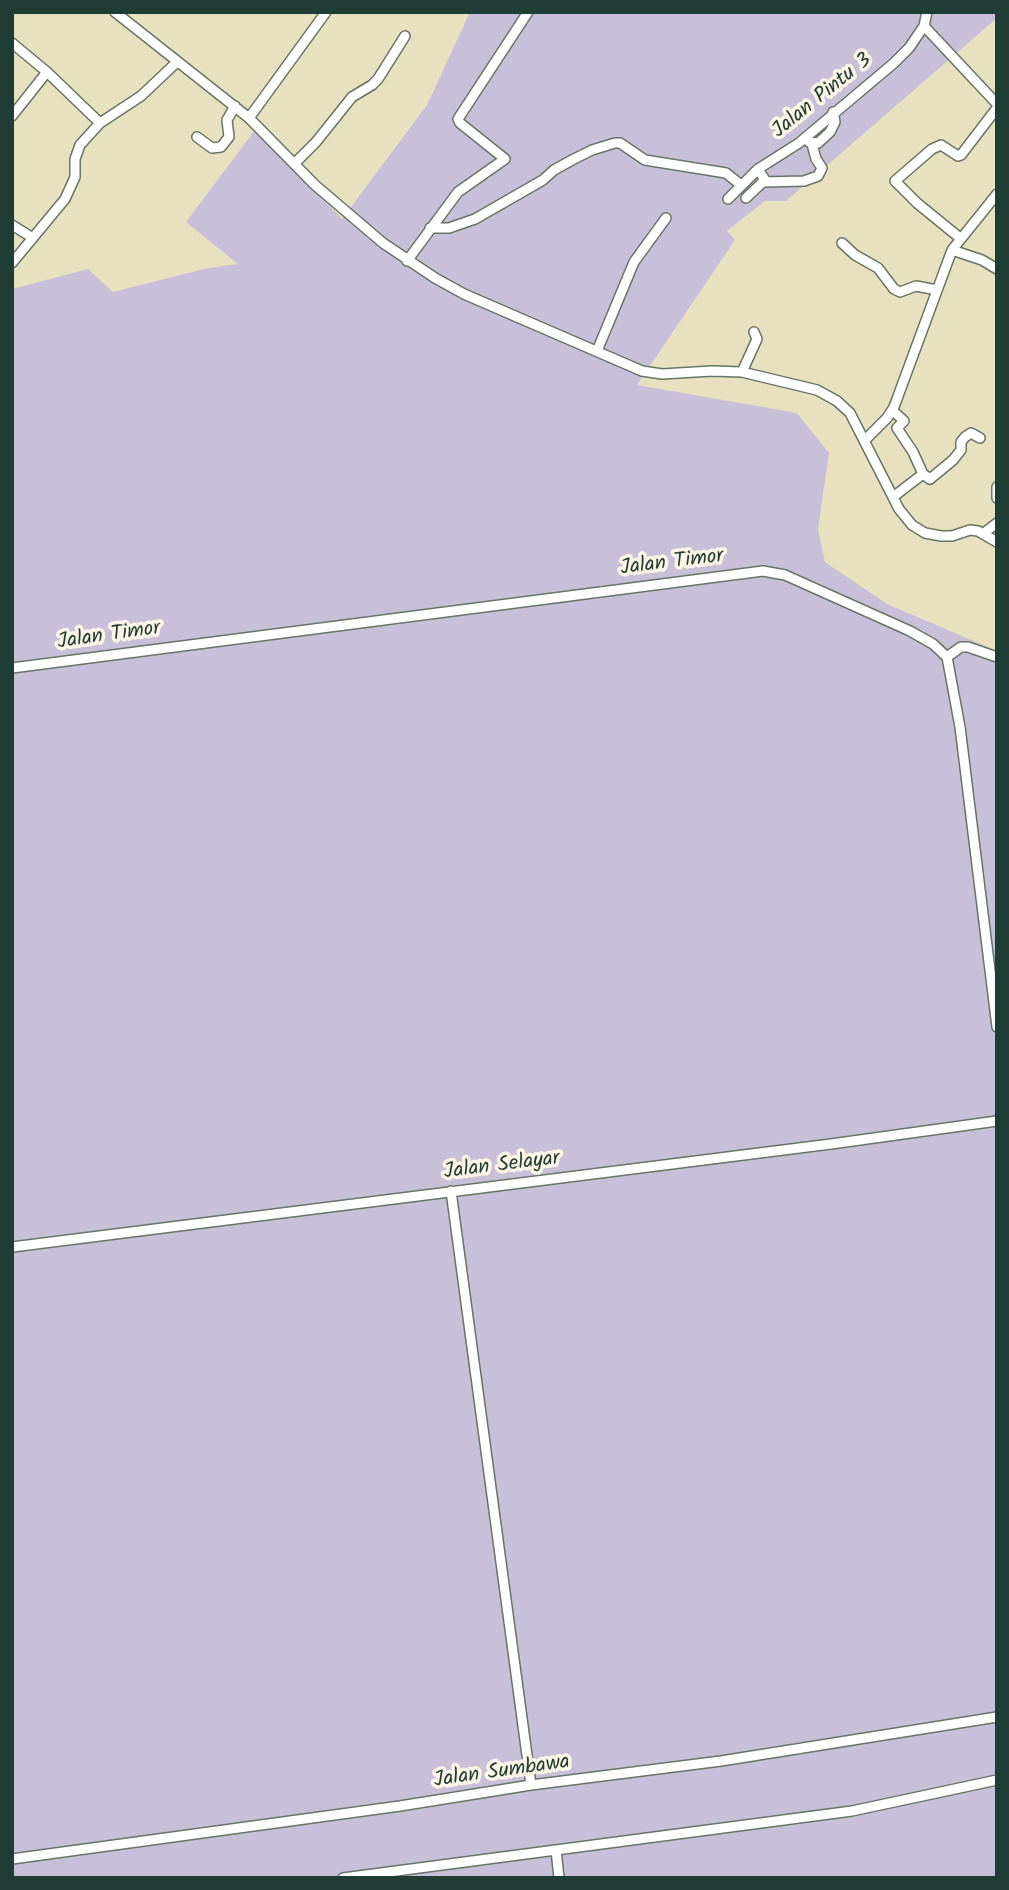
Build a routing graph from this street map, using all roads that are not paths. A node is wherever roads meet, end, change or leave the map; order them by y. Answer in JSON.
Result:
{"nodes":[{"id":1,"x":115,"y":12,"type":"edge"},
{"id":2,"x":326,"y":12,"type":"edge"},
{"id":3,"x":528,"y":12,"type":"edge"},
{"id":4,"x":927,"y":12,"type":"edge"},
{"id":5,"x":925,"y":26,"type":"junction"},
{"id":6,"x":405,"y":36,"type":"dead end"},
{"id":7,"x":12,"y":43,"type":"edge"},
{"id":8,"x":177,"y":62,"type":"junction"},
{"id":9,"x":47,"y":72,"type":"junction"},
{"id":10,"x":235,"y":106,"type":"junction"},
{"id":11,"x":997,"y":106,"type":"edge"},
{"id":12,"x":12,"y":116,"type":"edge"},
{"id":13,"x":249,"y":118,"type":"junction"},
{"id":14,"x":100,"y":123,"type":"junction"},
{"id":15,"x":197,"y":137,"type":"dead end"},
{"id":16,"x":808,"y":141,"type":"junction"},
{"id":17,"x":294,"y":164,"type":"junction"},
{"id":18,"x":758,"y":169,"type":"junction"},
{"id":19,"x":763,"y":182,"type":"junction"},
{"id":20,"x":741,"y":185,"type":"junction"},
{"id":21,"x":997,"y":194,"type":"edge"},
{"id":22,"x":746,"y":198,"type":"dead end"},
{"id":23,"x":728,"y":199,"type":"dead end"},
{"id":24,"x":666,"y":218,"type":"dead end"},
{"id":25,"x":12,"y":225,"type":"edge"},
{"id":26,"x":430,"y":228,"type":"junction"},
{"id":27,"x":33,"y":238,"type":"junction"},
{"id":28,"x":960,"y":238,"type":"junction"},
{"id":29,"x":842,"y":243,"type":"dead end"},
{"id":30,"x":952,"y":250,"type":"junction"},
{"id":31,"x":407,"y":261,"type":"junction"},
{"id":32,"x":12,"y":263,"type":"edge"},
{"id":33,"x":997,"y":269,"type":"edge"},
{"id":34,"x":937,"y":290,"type":"junction"},
{"id":35,"x":754,"y":332,"type":"dead end"},
{"id":36,"x":597,"y":351,"type":"junction"},
{"id":37,"x":741,"y":372,"type":"junction"},
{"id":38,"x":892,"y":410,"type":"junction"},
{"id":39,"x":980,"y":438,"type":"dead end"},
{"id":40,"x":865,"y":440,"type":"junction"},
{"id":41,"x":923,"y":474,"type":"junction"},
{"id":42,"x":997,"y":487,"type":"edge"},
{"id":43,"x":893,"y":497,"type":"junction"},
{"id":44,"x":997,"y":498,"type":"edge"},
{"id":45,"x":997,"y":523,"type":"edge"},
{"id":46,"x":984,"y":533,"type":"junction"},
{"id":47,"x":997,"y":542,"type":"edge"},
{"id":48,"x":947,"y":657,"type":"junction"},
{"id":49,"x":997,"y":657,"type":"edge"},
{"id":50,"x":12,"y":668,"type":"edge"},
{"id":51,"x":997,"y":1027,"type":"edge"},
{"id":52,"x":997,"y":1121,"type":"edge"},
{"id":53,"x":451,"y":1191,"type":"junction"},
{"id":54,"x":12,"y":1247,"type":"edge"},
{"id":55,"x":997,"y":1717,"type":"edge"},
{"id":56,"x":997,"y":1780,"type":"edge"},
{"id":57,"x":531,"y":1785,"type":"junction"},
{"id":58,"x":556,"y":1850,"type":"junction"},
{"id":59,"x":12,"y":1859,"type":"edge"},
{"id":60,"x":343,"y":1878,"type":"edge"},
{"id":61,"x":559,"y":1878,"type":"edge"}],
"edges":[{"from":1,"to":8,"type":"street"},
{"from":2,"to":13,"type":"street"},
{"from":3,"to":26,"type":"street"},
{"from":4,"to":5,"type":"street"},
{"from":5,"to":11,"type":"street"},
{"from":5,"to":16,"type":"street","name":"Jalan Pintu 3"},
{"from":6,"to":17,"type":"street"},
{"from":7,"to":9,"type":"street"},
{"from":8,"to":10,"type":"street"},
{"from":8,"to":14,"type":"street"},
{"from":9,"to":12,"type":"street"},
{"from":9,"to":14,"type":"street"},
{"from":10,"to":13,"type":"street"},
{"from":10,"to":15,"type":"street"},
{"from":11,"to":28,"type":"street"},
{"from":13,"to":17,"type":"street"},
{"from":14,"to":27,"type":"street"},
{"from":16,"to":18,"type":"street","name":"Jalan Pintu 3"},
{"from":16,"to":19,"type":"street"},
{"from":17,"to":31,"type":"street"},
{"from":18,"to":19,"type":"street"},
{"from":18,"to":20,"type":"street","name":"Jalan Pintu 3"},
{"from":19,"to":22,"type":"street"},
{"from":20,"to":23,"type":"street","name":"Jalan Pintu 3"},
{"from":20,"to":26,"type":"street"},
{"from":21,"to":28,"type":"street"},
{"from":24,"to":36,"type":"street"},
{"from":25,"to":27,"type":"street"},
{"from":26,"to":31,"type":"street"},
{"from":27,"to":32,"type":"street"},
{"from":28,"to":30,"type":"street"},
{"from":29,"to":34,"type":"street"},
{"from":30,"to":33,"type":"street"},
{"from":30,"to":34,"type":"street"},
{"from":31,"to":36,"type":"street"},
{"from":34,"to":38,"type":"street"},
{"from":35,"to":37,"type":"street"},
{"from":36,"to":37,"type":"street"},
{"from":37,"to":40,"type":"street"},
{"from":38,"to":40,"type":"street"},
{"from":38,"to":41,"type":"street"},
{"from":39,"to":41,"type":"street"},
{"from":40,"to":43,"type":"street"},
{"from":41,"to":43,"type":"street"},
{"from":42,"to":44,"type":"street"},
{"from":43,"to":46,"type":"street"},
{"from":45,"to":46,"type":"street"},
{"from":46,"to":47,"type":"street"},
{"from":48,"to":49,"type":"street"},
{"from":48,"to":50,"type":"street","name":"Jalan Timor"},
{"from":48,"to":51,"type":"street"},
{"from":52,"to":53,"type":"street","name":"Jalan Selayar"},
{"from":53,"to":54,"type":"street","name":"Jalan Selayar"},
{"from":53,"to":57,"type":"street"},
{"from":55,"to":57,"type":"street","name":"Jalan Sumbawa"},
{"from":56,"to":58,"type":"street"},
{"from":57,"to":59,"type":"street","name":"Jalan Sumbawa"},
{"from":58,"to":60,"type":"street"},
{"from":58,"to":61,"type":"street"}]}
